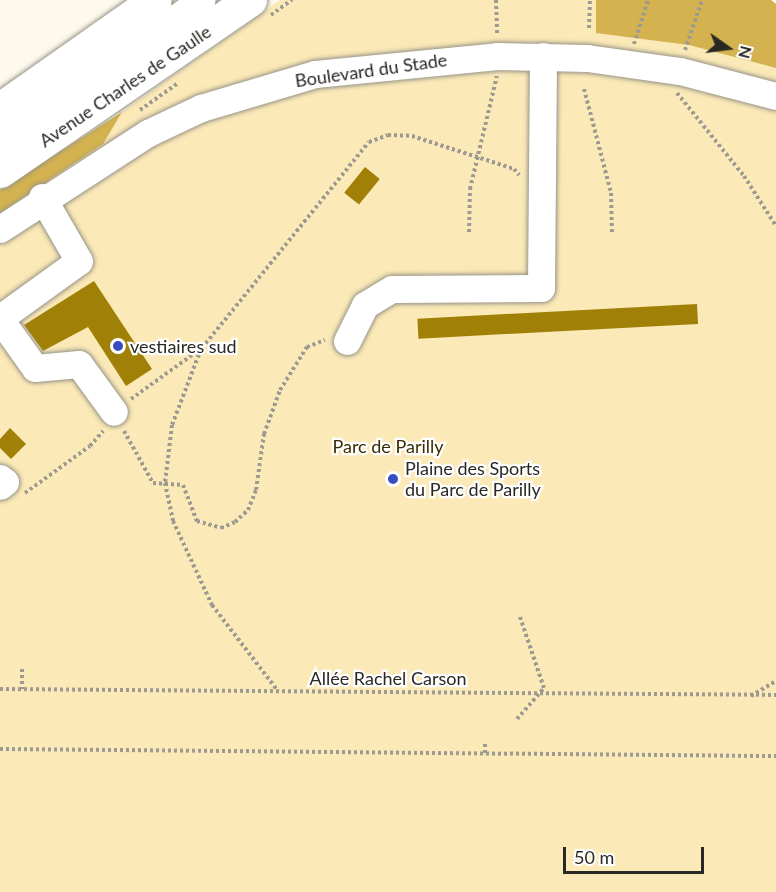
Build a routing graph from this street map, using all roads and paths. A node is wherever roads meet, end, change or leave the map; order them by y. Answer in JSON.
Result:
{"nodes":[{"id":1,"x":155,"y":0,"type":"edge"},
{"id":2,"x":201,"y":0,"type":"edge"},
{"id":3,"x":250,"y":0,"type":"edge"},
{"id":4,"x":496,"y":0,"type":"edge"},
{"id":5,"x":590,"y":0,"type":"edge"},
{"id":6,"x":648,"y":0,"type":"edge"},
{"id":7,"x":702,"y":0,"type":"edge"},
{"id":8,"x":590,"y":27,"type":"dead end"},
{"id":9,"x":623,"y":43,"type":"dead end"},
{"id":10,"x":497,"y":56,"type":"junction"},
{"id":11,"x":543,"y":56,"type":"junction"},
{"id":12,"x":680,"y":71,"type":"junction"},
{"id":13,"x":584,"y":88,"type":"dead end"},
{"id":14,"x":776,"y":96,"type":"edge"},
{"id":15,"x":0,"y":109,"type":"edge"},
{"id":16,"x":0,"y":141,"type":"edge"},
{"id":17,"x":478,"y":160,"type":"junction"},
{"id":18,"x":0,"y":171,"type":"edge"},
{"id":19,"x":520,"y":178,"type":"dead end"},
{"id":20,"x":42,"y":197,"type":"junction"},
{"id":21,"x":776,"y":226,"type":"edge"},
{"id":22,"x":0,"y":229,"type":"edge"},
{"id":23,"x":469,"y":232,"type":"dead end"},
{"id":24,"x":612,"y":233,"type":"dead end"},
{"id":25,"x":0,"y":319,"type":"edge"},
{"id":26,"x":347,"y":341,"type":"joint"},
{"id":27,"x":202,"y":348,"type":"junction"},
{"id":28,"x":114,"y":412,"type":"junction"},
{"id":29,"x":0,"y":478,"type":"edge"},
{"id":30,"x":165,"y":483,"type":"junction"},
{"id":31,"x":9,"y":492,"type":"edge"},
{"id":32,"x":520,"y":617,"type":"dead end"},
{"id":33,"x":22,"y":669,"type":"dead end"},
{"id":34,"x":776,"y":681,"type":"edge"},
{"id":35,"x":0,"y":689,"type":"edge"},
{"id":36,"x":22,"y":689,"type":"junction"},
{"id":37,"x":278,"y":691,"type":"junction"},
{"id":38,"x":542,"y":693,"type":"junction"},
{"id":39,"x":776,"y":695,"type":"edge"},
{"id":40,"x":749,"y":697,"type":"junction"},
{"id":41,"x":517,"y":719,"type":"dead end"},
{"id":42,"x":485,"y":744,"type":"dead end"},
{"id":43,"x":0,"y":749,"type":"edge"},
{"id":44,"x":485,"y":753,"type":"junction"},
{"id":45,"x":776,"y":756,"type":"edge"}],
"edges":[{"from":1,"to":15,"type":"main road"},
{"from":2,"to":16,"type":"lane"},
{"from":3,"to":18,"type":"main road","name":"Avenue Charles de Gaulle"},
{"from":4,"to":10,"type":"path"},
{"from":5,"to":8,"type":"path"},
{"from":6,"to":9,"type":"path"},
{"from":7,"to":12,"type":"path"},
{"from":10,"to":11,"type":"lane","name":"Boulevard du Stade"},
{"from":10,"to":17,"type":"path"},
{"from":10,"to":20,"type":"lane","name":"Boulevard du Stade"},
{"from":11,"to":12,"type":"lane","name":"Boulevard du Stade"},
{"from":11,"to":26,"type":"lane"},
{"from":12,"to":14,"type":"lane","name":"Boulevard du Stade"},
{"from":12,"to":21,"type":"path"},
{"from":13,"to":24,"type":"path"},
{"from":17,"to":19,"type":"path"},
{"from":17,"to":23,"type":"path"},
{"from":17,"to":27,"type":"path"},
{"from":20,"to":22,"type":"lane","name":"Boulevard du Stade"},
{"from":20,"to":25,"type":"lane"},
{"from":25,"to":28,"type":"lane"},
{"from":26,"to":30,"type":"path"},
{"from":27,"to":28,"type":"path"},
{"from":27,"to":30,"type":"path"},
{"from":28,"to":30,"type":"path"},
{"from":28,"to":31,"type":"path"},
{"from":29,"to":31,"type":"lane"},
{"from":30,"to":37,"type":"path"},
{"from":32,"to":38,"type":"path"},
{"from":33,"to":36,"type":"path"},
{"from":34,"to":40,"type":"path"},
{"from":35,"to":36,"type":"path","name":"Allée Rachel Carson"},
{"from":36,"to":37,"type":"path","name":"Allée Rachel Carson"},
{"from":37,"to":38,"type":"path","name":"Allée Rachel Carson"},
{"from":38,"to":40,"type":"path","name":"Allée Rachel Carson"},
{"from":38,"to":41,"type":"path"},
{"from":39,"to":40,"type":"path","name":"Allée Rachel Carson"},
{"from":42,"to":44,"type":"path"},
{"from":43,"to":44,"type":"path"},
{"from":44,"to":45,"type":"path"}]}
